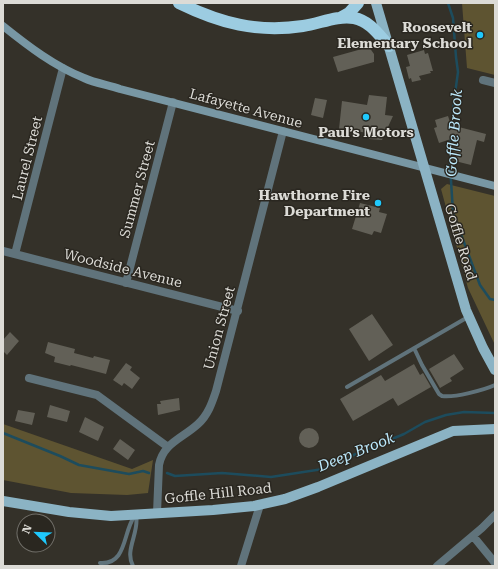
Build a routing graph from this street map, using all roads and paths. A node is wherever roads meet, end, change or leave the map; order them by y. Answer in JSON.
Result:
{"nodes":[{"id":1,"x":358,"y":3,"type":"edge"},
{"id":2,"x":376,"y":3,"type":"edge"},
{"id":3,"x":182,"y":4,"type":"edge"},
{"id":4,"x":340,"y":18,"type":"junction"},
{"id":5,"x":3,"y":26,"type":"edge"},
{"id":6,"x":389,"y":46,"type":"junction"},
{"id":7,"x":63,"y":68,"type":"junction"},
{"id":8,"x":483,"y":80,"type":"dead end"},
{"id":9,"x":495,"y":83,"type":"edge"},
{"id":10,"x":173,"y":102,"type":"junction"},
{"id":11,"x":283,"y":131,"type":"junction"},
{"id":12,"x":424,"y":167,"type":"junction"},
{"id":13,"x":495,"y":186,"type":"edge"},
{"id":14,"x":3,"y":251,"type":"edge"},
{"id":15,"x":15,"y":254,"type":"junction"},
{"id":16,"x":126,"y":283,"type":"junction"},
{"id":17,"x":238,"y":311,"type":"junction"},
{"id":18,"x":469,"y":316,"type":"junction"},
{"id":19,"x":414,"y":348,"type":"junction"},
{"id":20,"x":495,"y":370,"type":"edge"},
{"id":21,"x":29,"y":378,"type":"dead end"},
{"id":22,"x":495,"y":385,"type":"edge"},
{"id":23,"x":347,"y":387,"type":"dead end"},
{"id":24,"x":495,"y":429,"type":"edge"},
{"id":25,"x":168,"y":447,"type":"junction"},
{"id":26,"x":3,"y":501,"type":"edge"},
{"id":27,"x":260,"y":505,"type":"junction"},
{"id":28,"x":157,"y":513,"type":"junction"},
{"id":29,"x":136,"y":514,"type":"junction"},
{"id":30,"x":495,"y":514,"type":"edge"},
{"id":31,"x":473,"y":536,"type":"junction"},
{"id":32,"x":100,"y":563,"type":"dead end"},
{"id":33,"x":495,"y":563,"type":"edge"},
{"id":34,"x":133,"y":566,"type":"edge"},
{"id":35,"x":241,"y":566,"type":"edge"},
{"id":36,"x":437,"y":566,"type":"edge"}],
"edges":[{"from":1,"to":4,"type":"highway"},
{"from":2,"to":6,"type":"main road","name":"Goffle Road"},
{"from":3,"to":4,"type":"highway"},
{"from":4,"to":6,"type":"highway"},
{"from":5,"to":7,"type":"street","name":"Lafayette Avenue"},
{"from":6,"to":12,"type":"main road","name":"Goffle Road"},
{"from":7,"to":10,"type":"street","name":"Lafayette Avenue"},
{"from":7,"to":15,"type":"street","name":"Laurel Street"},
{"from":8,"to":9,"type":"street"},
{"from":10,"to":11,"type":"street","name":"Lafayette Avenue"},
{"from":10,"to":16,"type":"street","name":"Summer Street"},
{"from":11,"to":12,"type":"street","name":"Lafayette Avenue"},
{"from":11,"to":17,"type":"street","name":"Union Street"},
{"from":12,"to":13,"type":"street","name":"Lafayette Avenue"},
{"from":12,"to":18,"type":"main road","name":"Goffle Road"},
{"from":14,"to":15,"type":"street","name":"Woodside Avenue"},
{"from":15,"to":16,"type":"street","name":"Woodside Avenue"},
{"from":16,"to":17,"type":"street","name":"Woodside Avenue"},
{"from":17,"to":25,"type":"street","name":"Union Street"},
{"from":18,"to":19,"type":"lane"},
{"from":18,"to":20,"type":"main road","name":"Goffle Road"},
{"from":19,"to":22,"type":"lane"},
{"from":19,"to":23,"type":"lane"},
{"from":21,"to":25,"type":"street"},
{"from":24,"to":27,"type":"main road","name":"Goffle Hill Road"},
{"from":25,"to":28,"type":"street","name":"Union Street"},
{"from":26,"to":29,"type":"main road","name":"Goffle Hill Road"},
{"from":27,"to":28,"type":"main road","name":"Goffle Hill Road"},
{"from":27,"to":35,"type":"street"},
{"from":28,"to":29,"type":"main road","name":"Goffle Hill Road"},
{"from":29,"to":32,"type":"lane"},
{"from":29,"to":34,"type":"lane"},
{"from":30,"to":31,"type":"street"},
{"from":31,"to":33,"type":"street"},
{"from":31,"to":36,"type":"street"}]}
